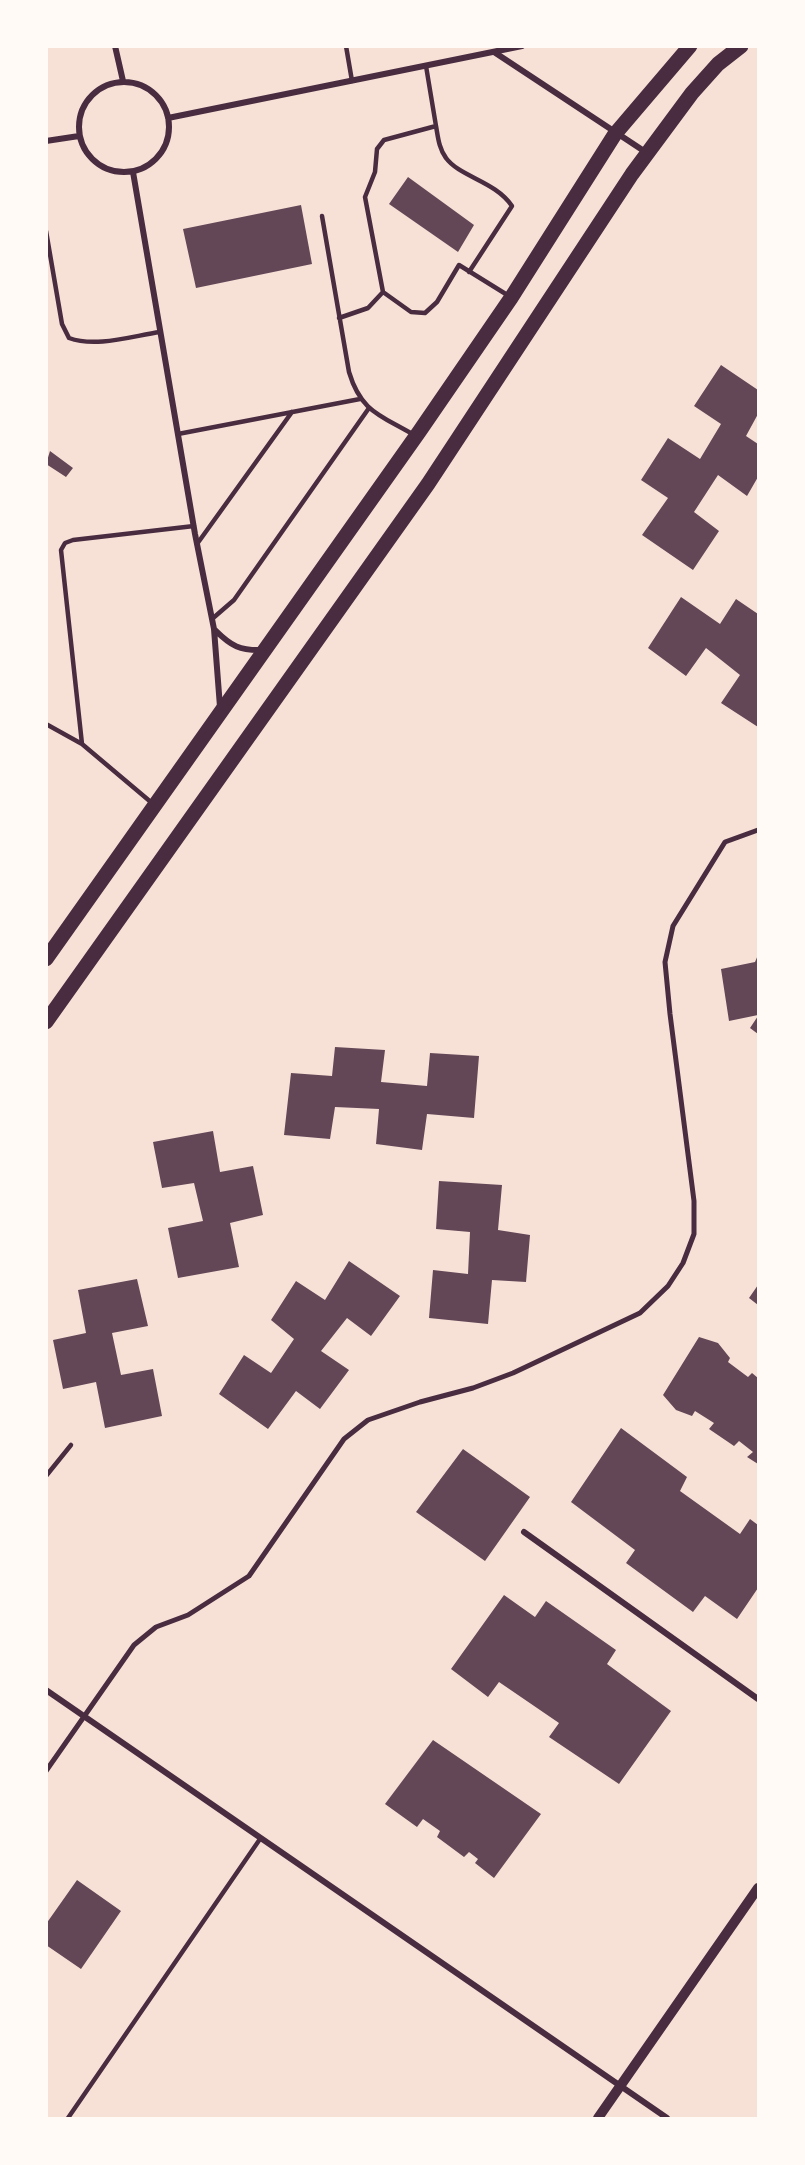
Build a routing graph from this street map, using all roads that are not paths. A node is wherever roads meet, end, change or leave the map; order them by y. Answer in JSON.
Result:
{"nodes":[{"id":1,"x":115,"y":46,"type":"edge"},
{"id":2,"x":346,"y":46,"type":"edge"},
{"id":3,"x":522,"y":46,"type":"edge"},
{"id":4,"x":690,"y":46,"type":"edge"},
{"id":5,"x":741,"y":46,"type":"edge"},
{"id":6,"x":494,"y":52,"type":"junction"},
{"id":7,"x":426,"y":66,"type":"junction"},
{"id":8,"x":123,"y":81,"type":"junction"},
{"id":9,"x":352,"y":81,"type":"junction"},
{"id":10,"x":168,"y":118,"type":"junction"},
{"id":11,"x":436,"y":126,"type":"junction"},
{"id":12,"x":615,"y":134,"type":"junction"},
{"id":13,"x":79,"y":136,"type":"junction"},
{"id":14,"x":46,"y":141,"type":"edge"},
{"id":15,"x":647,"y":153,"type":"junction"},
{"id":16,"x":133,"y":172,"type":"junction"},
{"id":17,"x":322,"y":216,"type":"dead end"},
{"id":18,"x":46,"y":231,"type":"edge"},
{"id":19,"x":469,"y":272,"type":"junction"},
{"id":20,"x":383,"y":292,"type":"junction"},
{"id":21,"x":511,"y":298,"type":"junction"},
{"id":22,"x":339,"y":318,"type":"junction"},
{"id":23,"x":160,"y":332,"type":"junction"},
{"id":24,"x":360,"y":399,"type":"junction"},
{"id":25,"x":369,"y":408,"type":"junction"},
{"id":26,"x":292,"y":412,"type":"junction"},
{"id":27,"x":178,"y":434,"type":"junction"},
{"id":28,"x":416,"y":436,"type":"junction"},
{"id":29,"x":194,"y":526,"type":"junction"},
{"id":30,"x":197,"y":544,"type":"junction"},
{"id":31,"x":212,"y":619,"type":"junction"},
{"id":32,"x":214,"y":629,"type":"junction"},
{"id":33,"x":266,"y":650,"type":"junction"},
{"id":34,"x":221,"y":713,"type":"junction"},
{"id":35,"x":46,"y":724,"type":"edge"},
{"id":36,"x":82,"y":744,"type":"junction"},
{"id":37,"x":156,"y":807,"type":"junction"},
{"id":38,"x":759,"y":830,"type":"edge"},
{"id":39,"x":46,"y":959,"type":"edge"},
{"id":40,"x":46,"y":1022,"type":"edge"},
{"id":41,"x":71,"y":1445,"type":"dead end"},
{"id":42,"x":46,"y":1476,"type":"edge"},
{"id":43,"x":524,"y":1532,"type":"dead end"},
{"id":44,"x":46,"y":1690,"type":"edge"},
{"id":45,"x":759,"y":1699,"type":"edge"},
{"id":46,"x":84,"y":1718,"type":"junction"},
{"id":47,"x":46,"y":1771,"type":"edge"},
{"id":48,"x":260,"y":1839,"type":"junction"},
{"id":49,"x":759,"y":1888,"type":"edge"},
{"id":50,"x":620,"y":2087,"type":"junction"},
{"id":51,"x":68,"y":2118,"type":"edge"},
{"id":52,"x":598,"y":2118,"type":"edge"},
{"id":53,"x":667,"y":2118,"type":"edge"}],
"edges":[{"from":1,"to":8,"type":"street"},
{"from":2,"to":9,"type":"lane"},
{"from":3,"to":6,"type":"street"},
{"from":4,"to":12,"type":"main road"},
{"from":5,"to":15,"type":"main road"},
{"from":6,"to":7,"type":"street"},
{"from":6,"to":12,"type":"street"},
{"from":7,"to":9,"type":"street"},
{"from":7,"to":11,"type":"lane"},
{"from":8,"to":10,"type":"street"},
{"from":8,"to":13,"type":"street"},
{"from":9,"to":10,"type":"street"},
{"from":10,"to":16,"type":"street"},
{"from":11,"to":19,"type":"lane"},
{"from":11,"to":20,"type":"lane"},
{"from":12,"to":15,"type":"street"},
{"from":12,"to":21,"type":"main road"},
{"from":13,"to":14,"type":"street"},
{"from":13,"to":16,"type":"street"},
{"from":15,"to":40,"type":"main road"},
{"from":16,"to":23,"type":"street"},
{"from":17,"to":22,"type":"lane"},
{"from":18,"to":23,"type":"lane"},
{"from":19,"to":20,"type":"lane"},
{"from":19,"to":21,"type":"lane"},
{"from":20,"to":22,"type":"lane"},
{"from":21,"to":28,"type":"main road"},
{"from":22,"to":24,"type":"lane"},
{"from":23,"to":27,"type":"street"},
{"from":24,"to":25,"type":"lane"},
{"from":24,"to":26,"type":"lane"},
{"from":25,"to":28,"type":"lane"},
{"from":25,"to":31,"type":"lane"},
{"from":26,"to":27,"type":"lane"},
{"from":26,"to":30,"type":"lane"},
{"from":27,"to":29,"type":"street"},
{"from":28,"to":33,"type":"main road"},
{"from":29,"to":30,"type":"street"},
{"from":29,"to":36,"type":"lane"},
{"from":30,"to":31,"type":"street"},
{"from":31,"to":32,"type":"street"},
{"from":32,"to":33,"type":"street"},
{"from":32,"to":34,"type":"street"},
{"from":33,"to":34,"type":"main road"},
{"from":34,"to":37,"type":"main road"},
{"from":35,"to":36,"type":"lane"},
{"from":36,"to":37,"type":"lane"},
{"from":37,"to":39,"type":"main road"},
{"from":38,"to":46,"type":"street"},
{"from":41,"to":42,"type":"lane"},
{"from":43,"to":45,"type":"street"},
{"from":44,"to":46,"type":"street"},
{"from":46,"to":47,"type":"street"},
{"from":46,"to":48,"type":"street"},
{"from":48,"to":50,"type":"street"},
{"from":48,"to":51,"type":"lane"},
{"from":49,"to":50,"type":"street"},
{"from":50,"to":52,"type":"street"},
{"from":50,"to":53,"type":"street"}]}
